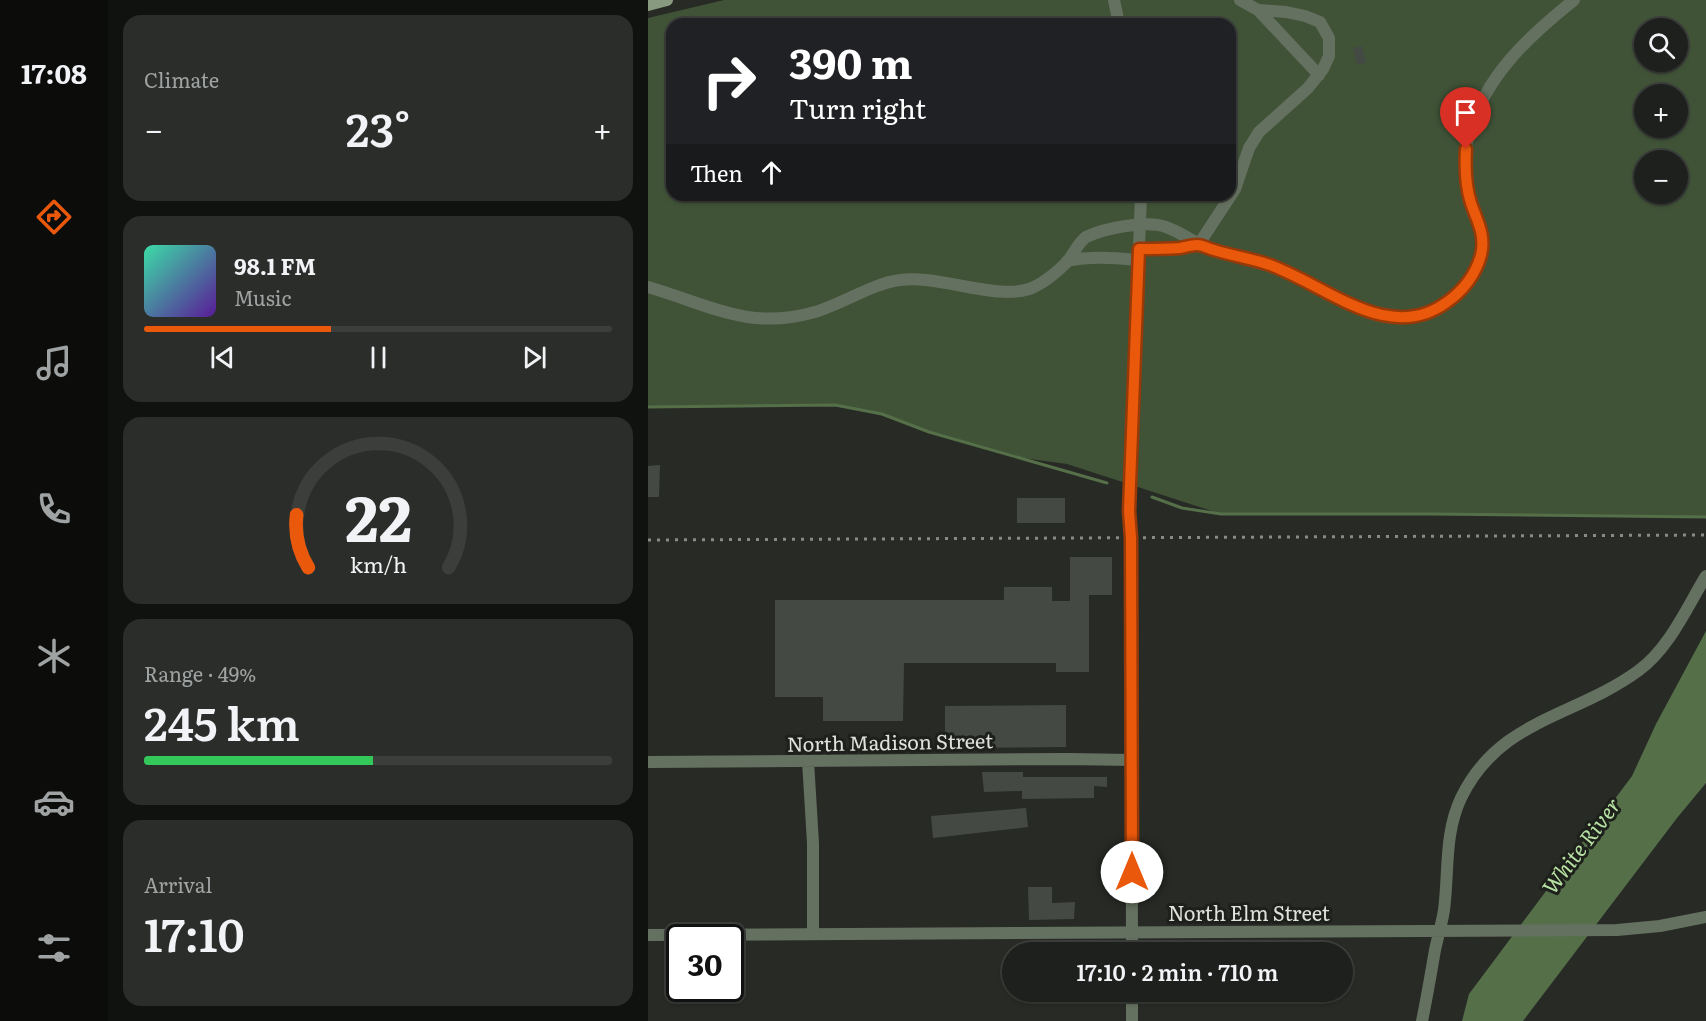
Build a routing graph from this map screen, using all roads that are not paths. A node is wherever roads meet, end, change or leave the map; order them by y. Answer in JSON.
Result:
{"nodes":[{"id":1,"x":667,"y":0,"type":"edge"},
{"id":2,"x":1114,"y":0,"type":"edge"},
{"id":3,"x":1240,"y":0,"type":"edge"},
{"id":4,"x":1574,"y":0,"type":"edge"},
{"id":5,"x":648,"y":4,"type":"edge"},
{"id":6,"x":1258,"y":10,"type":"junction"},
{"id":7,"x":1118,"y":18,"type":"edge"},
{"id":8,"x":1319,"y":75,"type":"junction"},
{"id":9,"x":1236,"y":186,"type":"edge"},
{"id":10,"x":1141,"y":201,"type":"edge"},
{"id":11,"x":1227,"y":201,"type":"edge"},
{"id":12,"x":1141,"y":224,"type":"junction"},
{"id":13,"x":1199,"y":244,"type":"junction"},
{"id":14,"x":1138,"y":255,"type":"junction"},
{"id":15,"x":1067,"y":261,"type":"junction"},
{"id":16,"x":648,"y":287,"type":"edge"},
{"id":17,"x":1706,"y":576,"type":"edge"},
{"id":18,"x":1132,"y":760,"type":"junction"},
{"id":19,"x":808,"y":761,"type":"junction"},
{"id":20,"x":648,"y":762,"type":"edge"},
{"id":21,"x":1706,"y":917,"type":"edge"},
{"id":22,"x":1441,"y":930,"type":"junction"},
{"id":23,"x":1132,"y":933,"type":"junction"},
{"id":24,"x":813,"y":934,"type":"junction"},
{"id":25,"x":648,"y":935,"type":"edge"},
{"id":26,"x":1132,"y":942,"type":"edge"},
{"id":27,"x":1132,"y":1002,"type":"edge"},
{"id":28,"x":1132,"y":1021,"type":"edge"},
{"id":29,"x":1422,"y":1021,"type":"edge"}],
"edges":[{"from":1,"to":5,"type":"main road"},
{"from":2,"to":7,"type":"street"},
{"from":3,"to":6,"type":"street"},
{"from":4,"to":13,"type":"street"},
{"from":6,"to":8,"type":"street"},
{"from":6,"to":8,"type":"street"},
{"from":8,"to":9,"type":"street"},
{"from":10,"to":12,"type":"street"},
{"from":11,"to":13,"type":"street"},
{"from":12,"to":13,"type":"street"},
{"from":12,"to":14,"type":"street"},
{"from":12,"to":15,"type":"street"},
{"from":13,"to":14,"type":"street"},
{"from":14,"to":15,"type":"street"},
{"from":14,"to":18,"type":"street"},
{"from":15,"to":16,"type":"street"},
{"from":17,"to":22,"type":"street"},
{"from":18,"to":19,"type":"street","name":"North Madison Street"},
{"from":18,"to":23,"type":"street"},
{"from":19,"to":20,"type":"street","name":"North Madison Street"},
{"from":19,"to":24,"type":"street"},
{"from":21,"to":22,"type":"street","name":"North Elm Street"},
{"from":22,"to":23,"type":"street","name":"North Elm Street"},
{"from":22,"to":29,"type":"street"},
{"from":23,"to":24,"type":"street","name":"North Elm Street"},
{"from":23,"to":26,"type":"street"},
{"from":24,"to":25,"type":"street","name":"North Elm Street"},
{"from":27,"to":28,"type":"street"}]}
